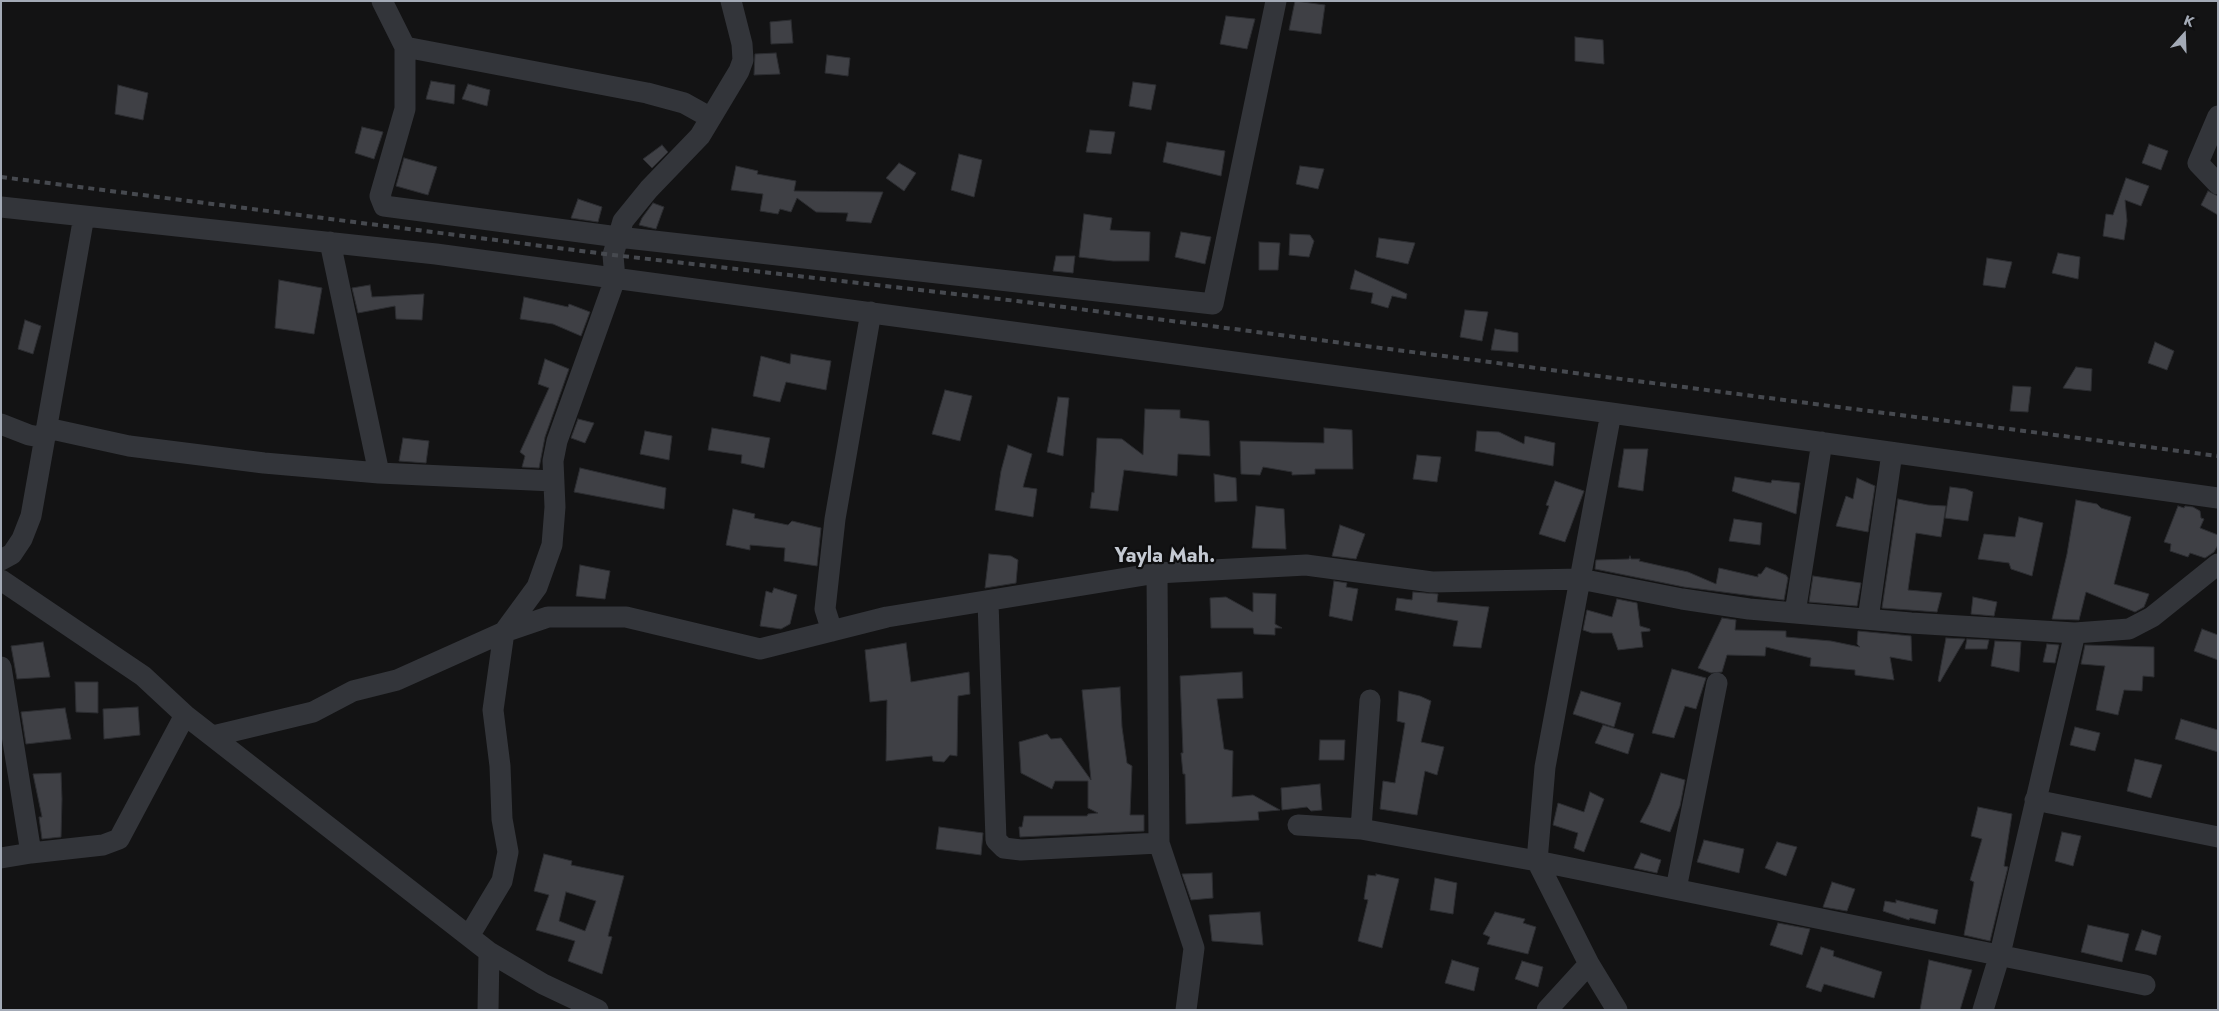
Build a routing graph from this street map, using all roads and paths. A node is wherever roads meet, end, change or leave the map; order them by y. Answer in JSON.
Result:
{"nodes":[{"id":1,"x":382,"y":1,"type":"edge"},
{"id":2,"x":731,"y":1,"type":"edge"},
{"id":3,"x":1276,"y":1,"type":"edge"},
{"id":4,"x":405,"y":47,"type":"junction"},
{"id":5,"x":2218,"y":116,"type":"edge"},
{"id":6,"x":711,"y":118,"type":"junction"},
{"id":7,"x":2218,"y":184,"type":"edge"},
{"id":8,"x":1,"y":207,"type":"edge"},
{"id":9,"x":84,"y":216,"type":"junction"},
{"id":10,"x":618,"y":237,"type":"junction"},
{"id":11,"x":330,"y":242,"type":"junction"},
{"id":12,"x":615,"y":279,"type":"junction"},
{"id":13,"x":871,"y":312,"type":"junction"},
{"id":14,"x":1611,"y":413,"type":"junction"},
{"id":15,"x":1,"y":424,"type":"edge"},
{"id":16,"x":46,"y":433,"type":"junction"},
{"id":17,"x":1822,"y":442,"type":"junction"},
{"id":18,"x":1892,"y":453,"type":"junction"},
{"id":19,"x":379,"y":474,"type":"junction"},
{"id":20,"x":553,"y":481,"type":"junction"},
{"id":21,"x":2218,"y":498,"type":"edge"},
{"id":22,"x":1,"y":560,"type":"edge"},
{"id":23,"x":2218,"y":564,"type":"edge"},
{"id":24,"x":1157,"y":574,"type":"junction"},
{"id":25,"x":1,"y":580,"type":"edge"},
{"id":26,"x":1580,"y":580,"type":"junction"},
{"id":27,"x":988,"y":601,"type":"junction"},
{"id":28,"x":1795,"y":613,"type":"junction"},
{"id":29,"x":1868,"y":619,"type":"junction"},
{"id":30,"x":832,"y":630,"type":"junction"},
{"id":31,"x":504,"y":632,"type":"junction"},
{"id":32,"x":2074,"y":633,"type":"junction"},
{"id":33,"x":1,"y":667,"type":"edge"},
{"id":34,"x":1717,"y":682,"type":"dead end"},
{"id":35,"x":1370,"y":700,"type":"dead end"},
{"id":36,"x":185,"y":715,"type":"junction"},
{"id":37,"x":213,"y":736,"type":"junction"},
{"id":38,"x":2035,"y":800,"type":"junction"},
{"id":39,"x":1298,"y":826,"type":"dead end"},
{"id":40,"x":1361,"y":828,"type":"junction"},
{"id":41,"x":2218,"y":837,"type":"edge"},
{"id":42,"x":1159,"y":843,"type":"junction"},
{"id":43,"x":31,"y":853,"type":"junction"},
{"id":44,"x":1,"y":858,"type":"edge"},
{"id":45,"x":1537,"y":861,"type":"junction"},
{"id":46,"x":1676,"y":889,"type":"junction"},
{"id":47,"x":469,"y":936,"type":"junction"},
{"id":48,"x":489,"y":952,"type":"junction"},
{"id":49,"x":2000,"y":954,"type":"junction"},
{"id":50,"x":1588,"y":964,"type":"junction"},
{"id":51,"x":2145,"y":985,"type":"dead end"},
{"id":52,"x":488,"y":1010,"type":"edge"},
{"id":53,"x":598,"y":1010,"type":"edge"},
{"id":54,"x":1186,"y":1010,"type":"edge"},
{"id":55,"x":1547,"y":1010,"type":"edge"},
{"id":56,"x":1617,"y":1010,"type":"edge"},
{"id":57,"x":1983,"y":1010,"type":"edge"}],
"edges":[{"from":1,"to":4,"type":"street"},
{"from":2,"to":6,"type":"street"},
{"from":3,"to":10,"type":"street"},
{"from":4,"to":6,"type":"street"},
{"from":4,"to":10,"type":"street"},
{"from":5,"to":7,"type":"street"},
{"from":6,"to":10,"type":"street"},
{"from":8,"to":9,"type":"street"},
{"from":9,"to":11,"type":"street"},
{"from":9,"to":16,"type":"street"},
{"from":10,"to":12,"type":"street"},
{"from":11,"to":12,"type":"street"},
{"from":11,"to":19,"type":"street"},
{"from":12,"to":13,"type":"street"},
{"from":12,"to":20,"type":"street"},
{"from":13,"to":14,"type":"street"},
{"from":13,"to":30,"type":"street"},
{"from":14,"to":17,"type":"street"},
{"from":14,"to":26,"type":"street"},
{"from":15,"to":16,"type":"street"},
{"from":16,"to":19,"type":"street"},
{"from":16,"to":22,"type":"street"},
{"from":17,"to":18,"type":"street"},
{"from":17,"to":28,"type":"street"},
{"from":18,"to":21,"type":"street"},
{"from":18,"to":29,"type":"street"},
{"from":19,"to":20,"type":"street"},
{"from":20,"to":31,"type":"street"},
{"from":23,"to":32,"type":"street"},
{"from":24,"to":26,"type":"street"},
{"from":24,"to":27,"type":"street"},
{"from":24,"to":42,"type":"street"},
{"from":25,"to":36,"type":"street"},
{"from":26,"to":28,"type":"street"},
{"from":26,"to":45,"type":"street"},
{"from":27,"to":30,"type":"street"},
{"from":27,"to":42,"type":"street"},
{"from":28,"to":29,"type":"street"},
{"from":29,"to":32,"type":"street"},
{"from":30,"to":31,"type":"street"},
{"from":31,"to":37,"type":"street"},
{"from":31,"to":47,"type":"street"},
{"from":32,"to":38,"type":"street"},
{"from":33,"to":43,"type":"street"},
{"from":34,"to":46,"type":"street"},
{"from":35,"to":40,"type":"street"},
{"from":36,"to":37,"type":"street"},
{"from":36,"to":43,"type":"street"},
{"from":37,"to":47,"type":"street"},
{"from":38,"to":41,"type":"street"},
{"from":38,"to":49,"type":"street"},
{"from":39,"to":40,"type":"street"},
{"from":40,"to":45,"type":"street"},
{"from":42,"to":54,"type":"street"},
{"from":43,"to":44,"type":"street"},
{"from":45,"to":46,"type":"street"},
{"from":45,"to":50,"type":"street"},
{"from":46,"to":49,"type":"street"},
{"from":47,"to":48,"type":"street"},
{"from":48,"to":52,"type":"street"},
{"from":48,"to":53,"type":"street"},
{"from":49,"to":51,"type":"street"},
{"from":49,"to":57,"type":"street"},
{"from":50,"to":55,"type":"street"},
{"from":50,"to":56,"type":"street"}]}
